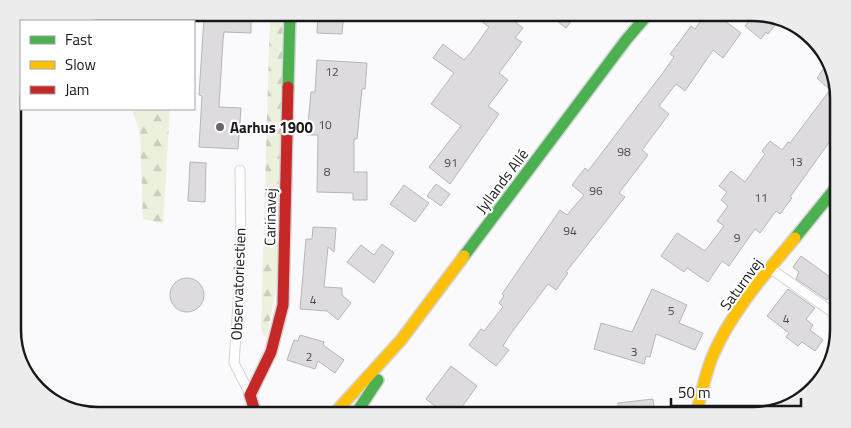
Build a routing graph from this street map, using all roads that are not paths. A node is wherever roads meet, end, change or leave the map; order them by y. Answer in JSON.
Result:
{"nodes":[{"id":1,"x":290,"y":21,"type":"edge"},
{"id":2,"x":638,"y":21,"type":"edge"},
{"id":3,"x":642,"y":21,"type":"edge"},
{"id":4,"x":626,"y":40,"type":"junction"},
{"id":5,"x":240,"y":170,"type":"dead end"},
{"id":6,"x":830,"y":199,"type":"edge"},
{"id":7,"x":770,"y":269,"type":"junction"},
{"id":8,"x":830,"y":310,"type":"edge"},
{"id":9,"x":401,"y":340,"type":"junction"},
{"id":10,"x":250,"y":395,"type":"junction"},
{"id":11,"x":253,"y":407,"type":"edge"},
{"id":12,"x":341,"y":407,"type":"edge"},
{"id":13,"x":360,"y":407,"type":"edge"},
{"id":14,"x":698,"y":407,"type":"edge"}],
"edges":[{"from":1,"to":10,"type":"street","name":"Carinavej"},
{"from":2,"to":4,"type":"street","name":"Jyllands Allé"},
{"from":3,"to":4,"type":"street","name":"Jyllands Allé"},
{"from":4,"to":9,"type":"street","name":"Jyllands Allé"},
{"from":5,"to":10,"type":"lane","name":"Observatoriestien"},
{"from":6,"to":7,"type":"street","name":"Saturnvej"},
{"from":7,"to":8,"type":"lane"},
{"from":7,"to":14,"type":"street","name":"Saturnvej"},
{"from":9,"to":12,"type":"street","name":"Jyllands Allé"},
{"from":9,"to":13,"type":"street","name":"Jyllands Allé"},
{"from":10,"to":11,"type":"street"}]}
